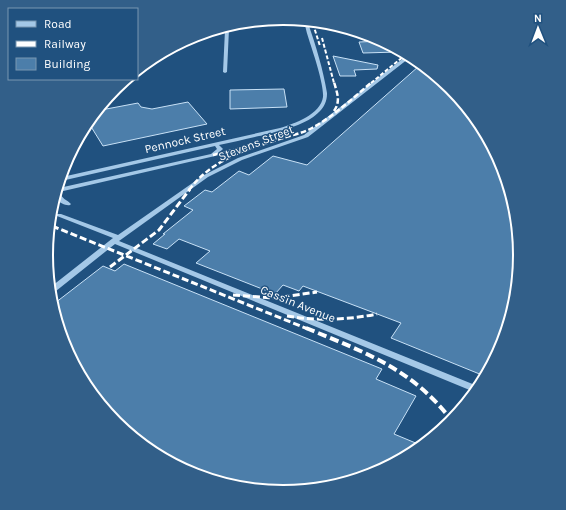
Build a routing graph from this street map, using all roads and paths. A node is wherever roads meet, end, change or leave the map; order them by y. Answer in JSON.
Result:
{"nodes":[{"id":1,"x":307,"y":26,"type":"edge"},
{"id":2,"x":227,"y":32,"type":"edge"},
{"id":3,"x":404,"y":60,"type":"edge"},
{"id":4,"x":225,"y":72,"type":"dead end"},
{"id":5,"x":216,"y":144,"type":"junction"},
{"id":6,"x":66,"y":178,"type":"edge"},
{"id":7,"x":63,"y":189,"type":"edge"},
{"id":8,"x":60,"y":200,"type":"edge"},
{"id":9,"x":68,"y":204,"type":"dead end"},
{"id":10,"x":56,"y":214,"type":"edge"},
{"id":11,"x":117,"y":240,"type":"junction"},
{"id":12,"x":55,"y":287,"type":"edge"},
{"id":13,"x":471,"y":387,"type":"edge"}],
"edges":[{"from":1,"to":5,"type":"street","name":"Pennock Street"},
{"from":2,"to":4,"type":"street"},
{"from":3,"to":11,"type":"street","name":"Stevens Street"},
{"from":5,"to":6,"type":"street","name":"Pennock Street"},
{"from":5,"to":7,"type":"street"},
{"from":8,"to":9,"type":"street"},
{"from":10,"to":11,"type":"street","name":"Cassin Avenue"},
{"from":11,"to":12,"type":"street","name":"Stevens Street"},
{"from":11,"to":13,"type":"street","name":"Cassin Avenue"}]}
